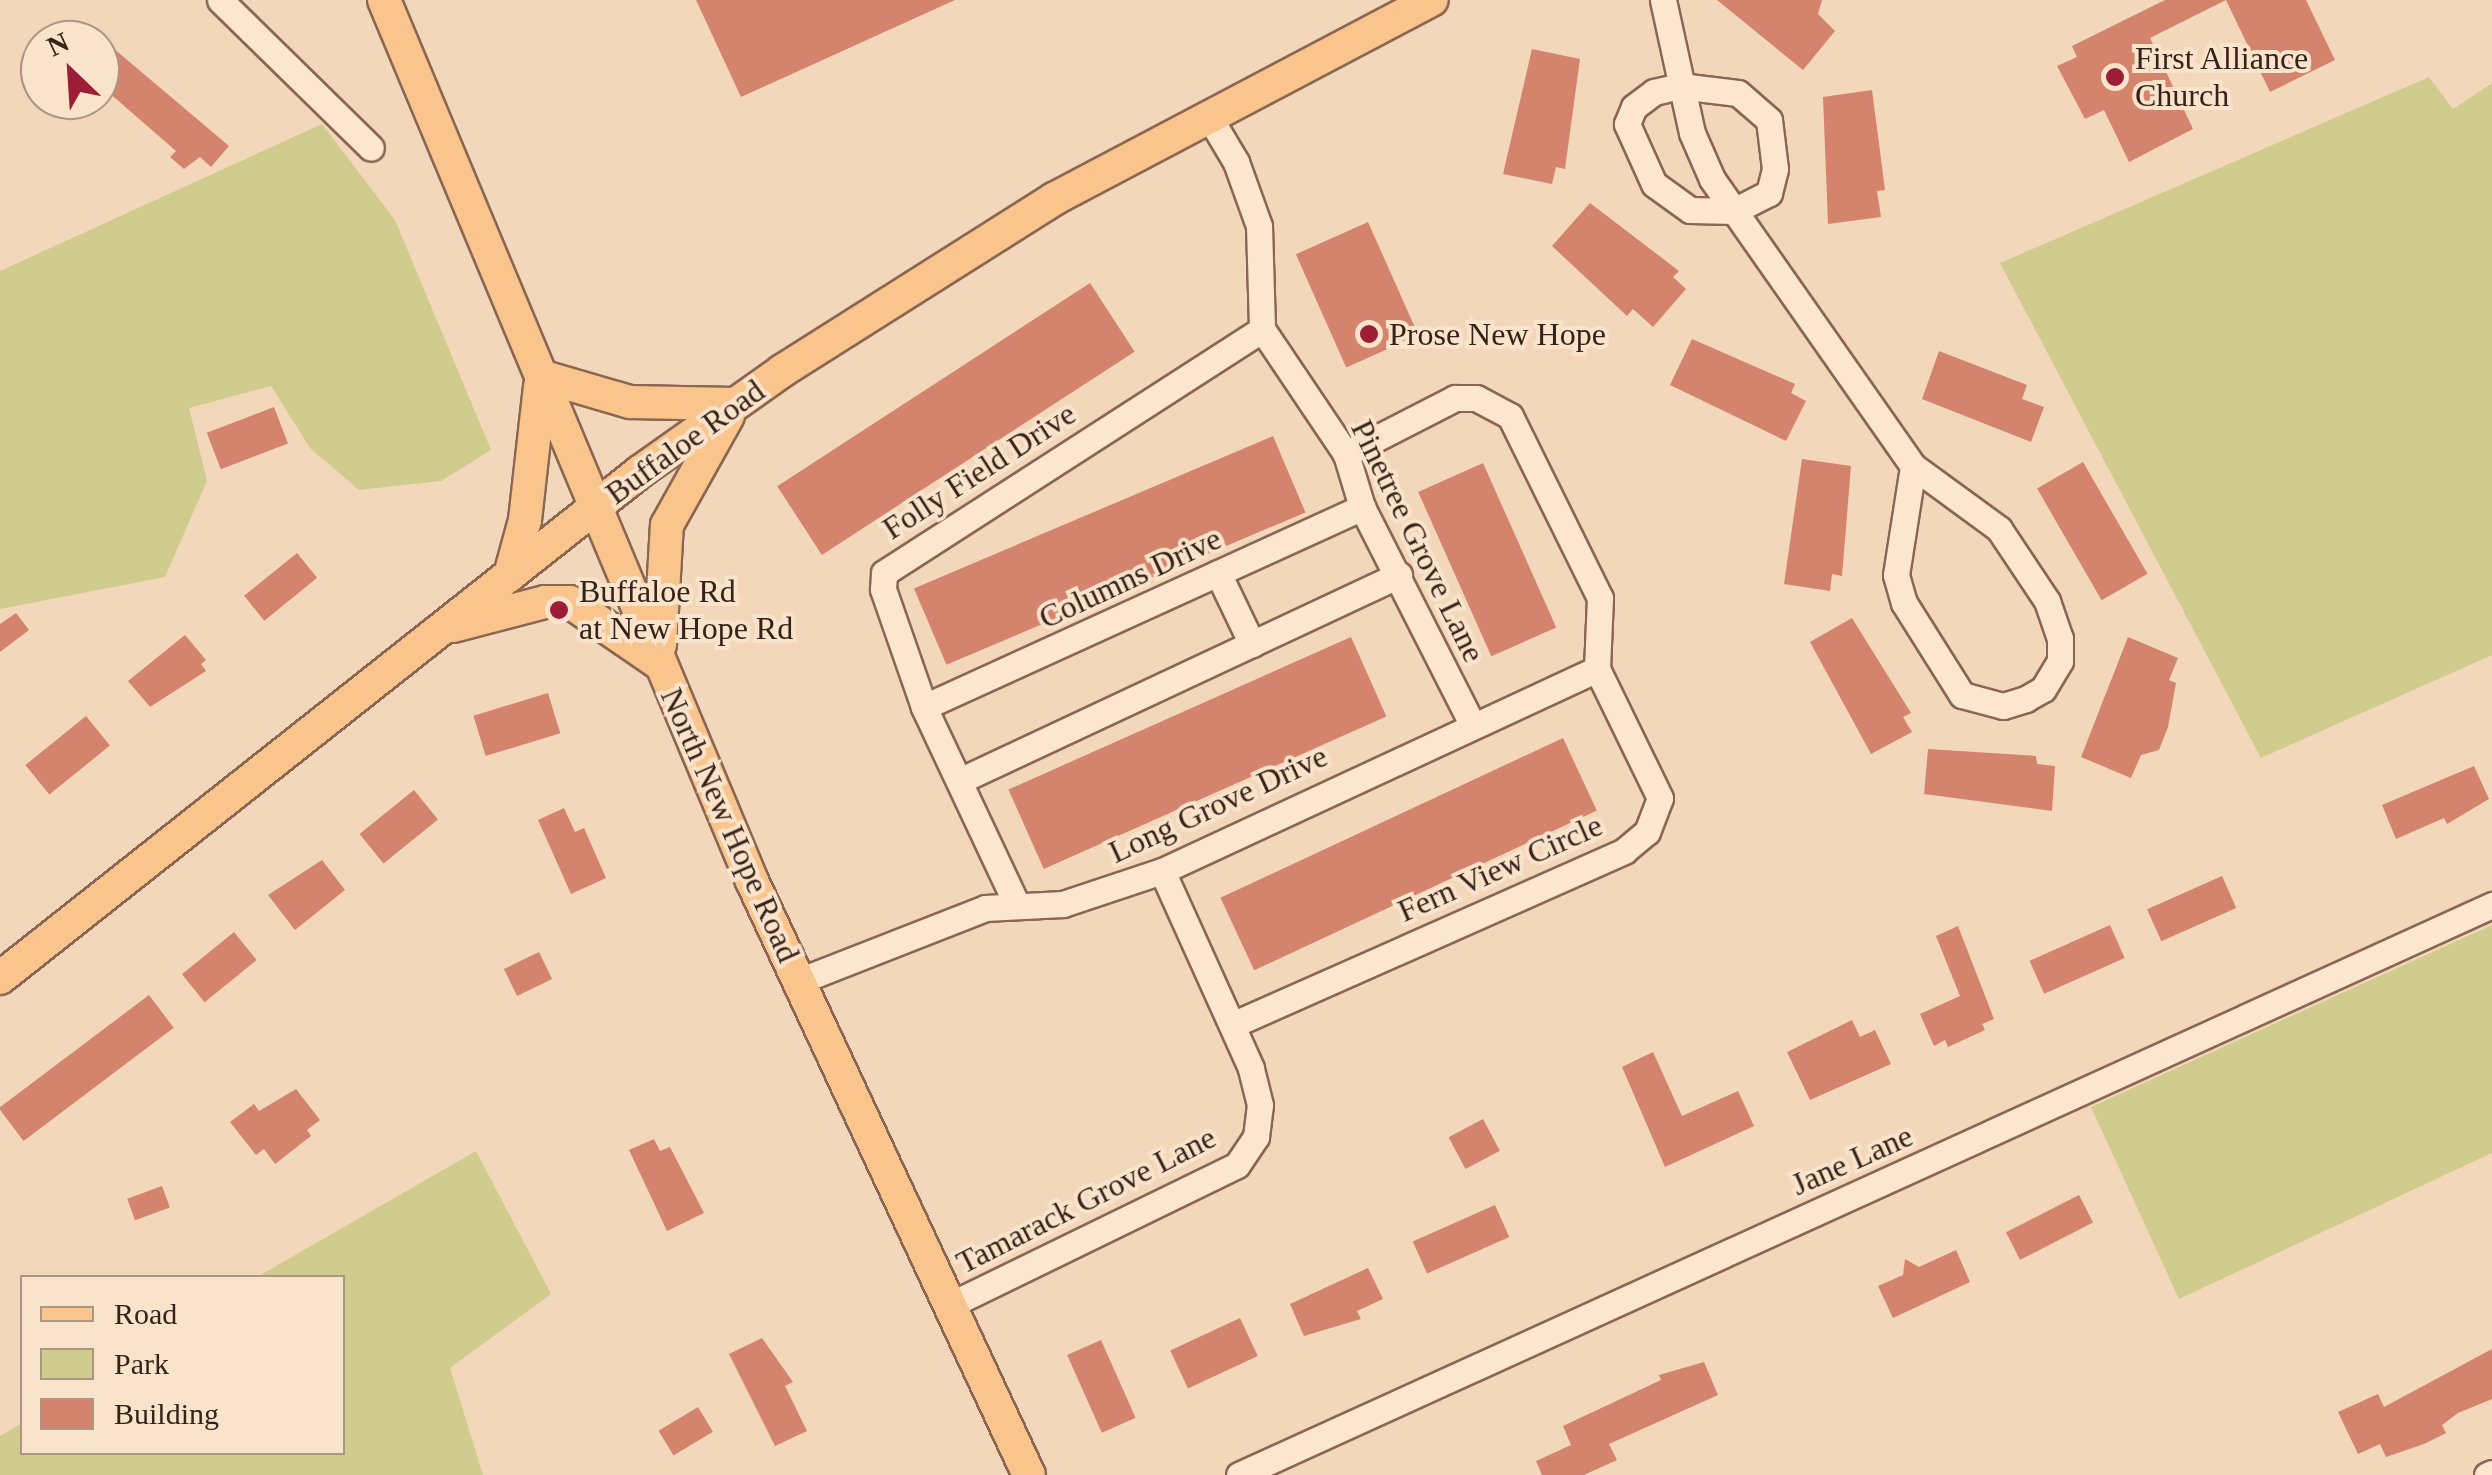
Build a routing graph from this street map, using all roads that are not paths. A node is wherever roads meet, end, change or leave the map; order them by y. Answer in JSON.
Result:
{"nodes":[{"id":1,"x":220,"y":0,"type":"edge"},
{"id":2,"x":384,"y":0,"type":"edge"},
{"id":3,"x":1432,"y":0,"type":"edge"},
{"id":4,"x":1663,"y":0,"type":"edge"},
{"id":5,"x":1680,"y":86,"type":"junction"},
{"id":6,"x":1208,"y":115,"type":"junction"},
{"id":7,"x":371,"y":148,"type":"dead end"},
{"id":8,"x":1734,"y":211,"type":"junction"},
{"id":9,"x":1262,"y":329,"type":"junction"},
{"id":10,"x":541,"y":376,"type":"junction"},
{"id":11,"x":735,"y":404,"type":"junction"},
{"id":12,"x":1346,"y":454,"type":"junction"},
{"id":13,"x":1913,"y":466,"type":"junction"},
{"id":14,"x":1362,"y":507,"type":"junction"},
{"id":15,"x":596,"y":508,"type":"junction"},
{"id":16,"x":1218,"y":573,"type":"junction"},
{"id":17,"x":510,"y":575,"type":"junction"},
{"id":18,"x":1399,"y":575,"type":"junction"},
{"id":19,"x":441,"y":630,"type":"junction"},
{"id":20,"x":1252,"y":644,"type":"junction"},
{"id":21,"x":660,"y":664,"type":"junction"},
{"id":22,"x":1597,"y":669,"type":"junction"},
{"id":23,"x":924,"y":708,"type":"junction"},
{"id":24,"x":1471,"y":722,"type":"junction"},
{"id":25,"x":958,"y":780,"type":"junction"},
{"id":26,"x":1162,"y":872,"type":"junction"},
{"id":27,"x":1018,"y":905,"type":"junction"},
{"id":28,"x":2492,"y":905,"type":"edge"},
{"id":29,"x":0,"y":978,"type":"edge"},
{"id":30,"x":799,"y":981,"type":"junction"},
{"id":31,"x":1232,"y":1025,"type":"junction"},
{"id":32,"x":950,"y":1305,"type":"junction"},
{"id":33,"x":1029,"y":1475,"type":"edge"},
{"id":34,"x":1239,"y":1475,"type":"edge"}],
"edges":[{"from":1,"to":7,"type":"street"},
{"from":2,"to":10,"type":"main road","name":"North New Hope Road"},
{"from":3,"to":6,"type":"main road","name":"Buffaloe Road"},
{"from":4,"to":5,"type":"street"},
{"from":5,"to":8,"type":"street"},
{"from":5,"to":8,"type":"street"},
{"from":5,"to":8,"type":"street"},
{"from":6,"to":9,"type":"street"},
{"from":6,"to":11,"type":"main road","name":"Buffaloe Road"},
{"from":8,"to":13,"type":"street"},
{"from":9,"to":12,"type":"street","name":"Pinetree Grove Lane"},
{"from":9,"to":23,"type":"street","name":"Folly Field Drive"},
{"from":10,"to":11,"type":"main road"},
{"from":10,"to":15,"type":"main road","name":"North New Hope Road"},
{"from":10,"to":17,"type":"main road"},
{"from":11,"to":15,"type":"main road","name":"Buffaloe Road"},
{"from":11,"to":21,"type":"main road"},
{"from":12,"to":14,"type":"street","name":"Pinetree Grove Lane"},
{"from":12,"to":22,"type":"street","name":"Fern View Circle"},
{"from":13,"to":13,"type":"street"},
{"from":14,"to":16,"type":"street","name":"Columns Drive"},
{"from":14,"to":18,"type":"street","name":"Pinetree Grove Lane"},
{"from":15,"to":17,"type":"main road","name":"Buffaloe Road"},
{"from":15,"to":21,"type":"main road","name":"North New Hope Road"},
{"from":16,"to":20,"type":"street"},
{"from":16,"to":23,"type":"street","name":"Columns Drive"},
{"from":17,"to":19,"type":"main road","name":"Buffaloe Road"},
{"from":18,"to":20,"type":"street"},
{"from":18,"to":24,"type":"street","name":"Pinetree Grove Lane"},
{"from":19,"to":21,"type":"main road"},
{"from":19,"to":29,"type":"main road","name":"Buffaloe Road"},
{"from":20,"to":25,"type":"street"},
{"from":21,"to":30,"type":"main road","name":"North New Hope Road"},
{"from":22,"to":24,"type":"street","name":"Long Grove Drive"},
{"from":22,"to":31,"type":"street","name":"Fern View Circle"},
{"from":23,"to":25,"type":"street","name":"Folly Field Drive"},
{"from":24,"to":26,"type":"street","name":"Long Grove Drive"},
{"from":25,"to":27,"type":"street","name":"Folly Field Drive"},
{"from":26,"to":27,"type":"street","name":"Long Grove Drive"},
{"from":26,"to":31,"type":"street","name":"Tamarack Grove Lane"},
{"from":27,"to":30,"type":"street","name":"Long Grove Drive"},
{"from":28,"to":34,"type":"street","name":"Jane Lane"},
{"from":30,"to":32,"type":"main road","name":"North New Hope Road"},
{"from":31,"to":32,"type":"street","name":"Tamarack Grove Lane"},
{"from":32,"to":33,"type":"main road","name":"North New Hope Road"}]}
